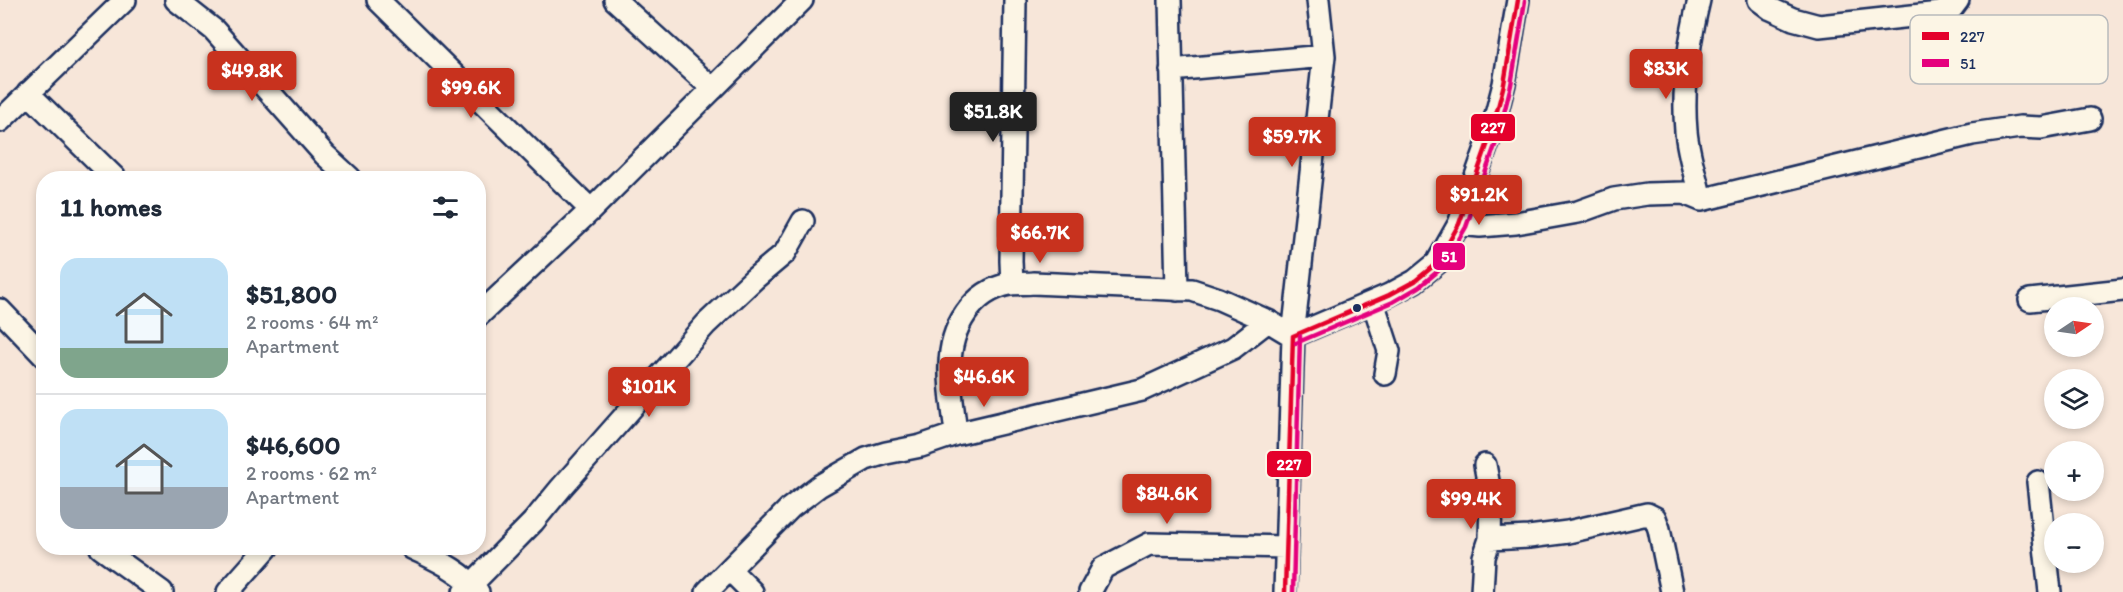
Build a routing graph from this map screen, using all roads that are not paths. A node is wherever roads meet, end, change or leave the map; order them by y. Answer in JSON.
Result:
{"nodes":[{"id":1,"x":125,"y":0,"type":"edge"},
{"id":2,"x":177,"y":0,"type":"edge"},
{"id":3,"x":378,"y":0,"type":"edge"},
{"id":4,"x":615,"y":0,"type":"edge"},
{"id":5,"x":802,"y":0,"type":"edge"},
{"id":6,"x":1015,"y":0,"type":"edge"},
{"id":7,"x":1170,"y":0,"type":"edge"},
{"id":8,"x":1318,"y":0,"type":"edge"},
{"id":9,"x":1518,"y":0,"type":"edge"},
{"id":10,"x":1698,"y":0,"type":"edge"},
{"id":11,"x":1759,"y":0,"type":"edge"},
{"id":12,"x":1958,"y":0,"type":"edge"},
{"id":13,"x":1922,"y":15,"type":"edge"},
{"id":14,"x":1910,"y":16,"type":"edge"},
{"id":15,"x":1324,"y":56,"type":"junction"},
{"id":16,"x":1172,"y":70,"type":"junction"},
{"id":17,"x":713,"y":89,"type":"junction"},
{"id":18,"x":28,"y":93,"type":"junction"},
{"id":19,"x":2090,"y":119,"type":"dead end"},
{"id":20,"x":0,"y":121,"type":"edge"},
{"id":21,"x":108,"y":171,"type":"edge"},
{"id":22,"x":342,"y":171,"type":"edge"},
{"id":23,"x":1701,"y":200,"type":"junction"},
{"id":24,"x":591,"y":210,"type":"junction"},
{"id":25,"x":803,"y":221,"type":"dead end"},
{"id":26,"x":1459,"y":224,"type":"junction"},
{"id":27,"x":1012,"y":284,"type":"junction"},
{"id":28,"x":1177,"y":290,"type":"junction"},
{"id":29,"x":2123,"y":290,"type":"edge"},
{"id":30,"x":2030,"y":300,"type":"dead end"},
{"id":31,"x":486,"y":302,"type":"edge"},
{"id":32,"x":1373,"y":302,"type":"junction"},
{"id":33,"x":0,"y":310,"type":"edge"},
{"id":34,"x":1268,"y":321,"type":"junction"},
{"id":35,"x":1293,"y":336,"type":"junction"},
{"id":36,"x":36,"y":348,"type":"edge"},
{"id":37,"x":1385,"y":374,"type":"dead end"},
{"id":38,"x":956,"y":435,"type":"junction"},
{"id":39,"x":1485,"y":465,"type":"dead end"},
{"id":40,"x":2038,"y":482,"type":"dead end"},
{"id":41,"x":1490,"y":539,"type":"junction"},
{"id":42,"x":1285,"y":547,"type":"junction"},
{"id":43,"x":111,"y":555,"type":"edge"},
{"id":44,"x":254,"y":555,"type":"edge"},
{"id":45,"x":426,"y":555,"type":"edge"},
{"id":46,"x":730,"y":570,"type":"junction"},
{"id":47,"x":471,"y":589,"type":"edge"},
{"id":48,"x":162,"y":592,"type":"edge"},
{"id":49,"x":228,"y":592,"type":"edge"},
{"id":50,"x":707,"y":592,"type":"edge"},
{"id":51,"x":752,"y":592,"type":"edge"},
{"id":52,"x":1090,"y":592,"type":"edge"},
{"id":53,"x":1285,"y":592,"type":"edge"},
{"id":54,"x":1482,"y":592,"type":"edge"},
{"id":55,"x":1672,"y":592,"type":"edge"},
{"id":56,"x":2050,"y":592,"type":"edge"}],
"edges":[{"from":1,"to":18,"type":"street"},
{"from":2,"to":22,"type":"street"},
{"from":3,"to":24,"type":"street"},
{"from":4,"to":17,"type":"street"},
{"from":5,"to":17,"type":"street"},
{"from":6,"to":27,"type":"street"},
{"from":7,"to":16,"type":"street"},
{"from":8,"to":15,"type":"street"},
{"from":9,"to":26,"type":"street"},
{"from":10,"to":23,"type":"street"},
{"from":11,"to":14,"type":"street"},
{"from":12,"to":13,"type":"street"},
{"from":15,"to":16,"type":"street"},
{"from":15,"to":35,"type":"street"},
{"from":16,"to":28,"type":"street"},
{"from":17,"to":24,"type":"street"},
{"from":18,"to":20,"type":"street"},
{"from":18,"to":21,"type":"street"},
{"from":19,"to":23,"type":"street"},
{"from":23,"to":26,"type":"street"},
{"from":24,"to":31,"type":"street"},
{"from":25,"to":47,"type":"street"},
{"from":26,"to":32,"type":"street"},
{"from":27,"to":28,"type":"street"},
{"from":27,"to":38,"type":"street"},
{"from":28,"to":34,"type":"street"},
{"from":29,"to":30,"type":"street"},
{"from":32,"to":35,"type":"street"},
{"from":32,"to":37,"type":"street"},
{"from":33,"to":36,"type":"street"},
{"from":34,"to":35,"type":"street"},
{"from":34,"to":38,"type":"street"},
{"from":35,"to":42,"type":"street"},
{"from":38,"to":46,"type":"street"},
{"from":39,"to":41,"type":"street"},
{"from":40,"to":56,"type":"street"},
{"from":41,"to":54,"type":"street"},
{"from":41,"to":55,"type":"street"},
{"from":42,"to":52,"type":"street"},
{"from":42,"to":53,"type":"street"},
{"from":43,"to":48,"type":"street"},
{"from":44,"to":49,"type":"street"},
{"from":45,"to":47,"type":"street"},
{"from":46,"to":50,"type":"street"},
{"from":46,"to":51,"type":"street"}]}
